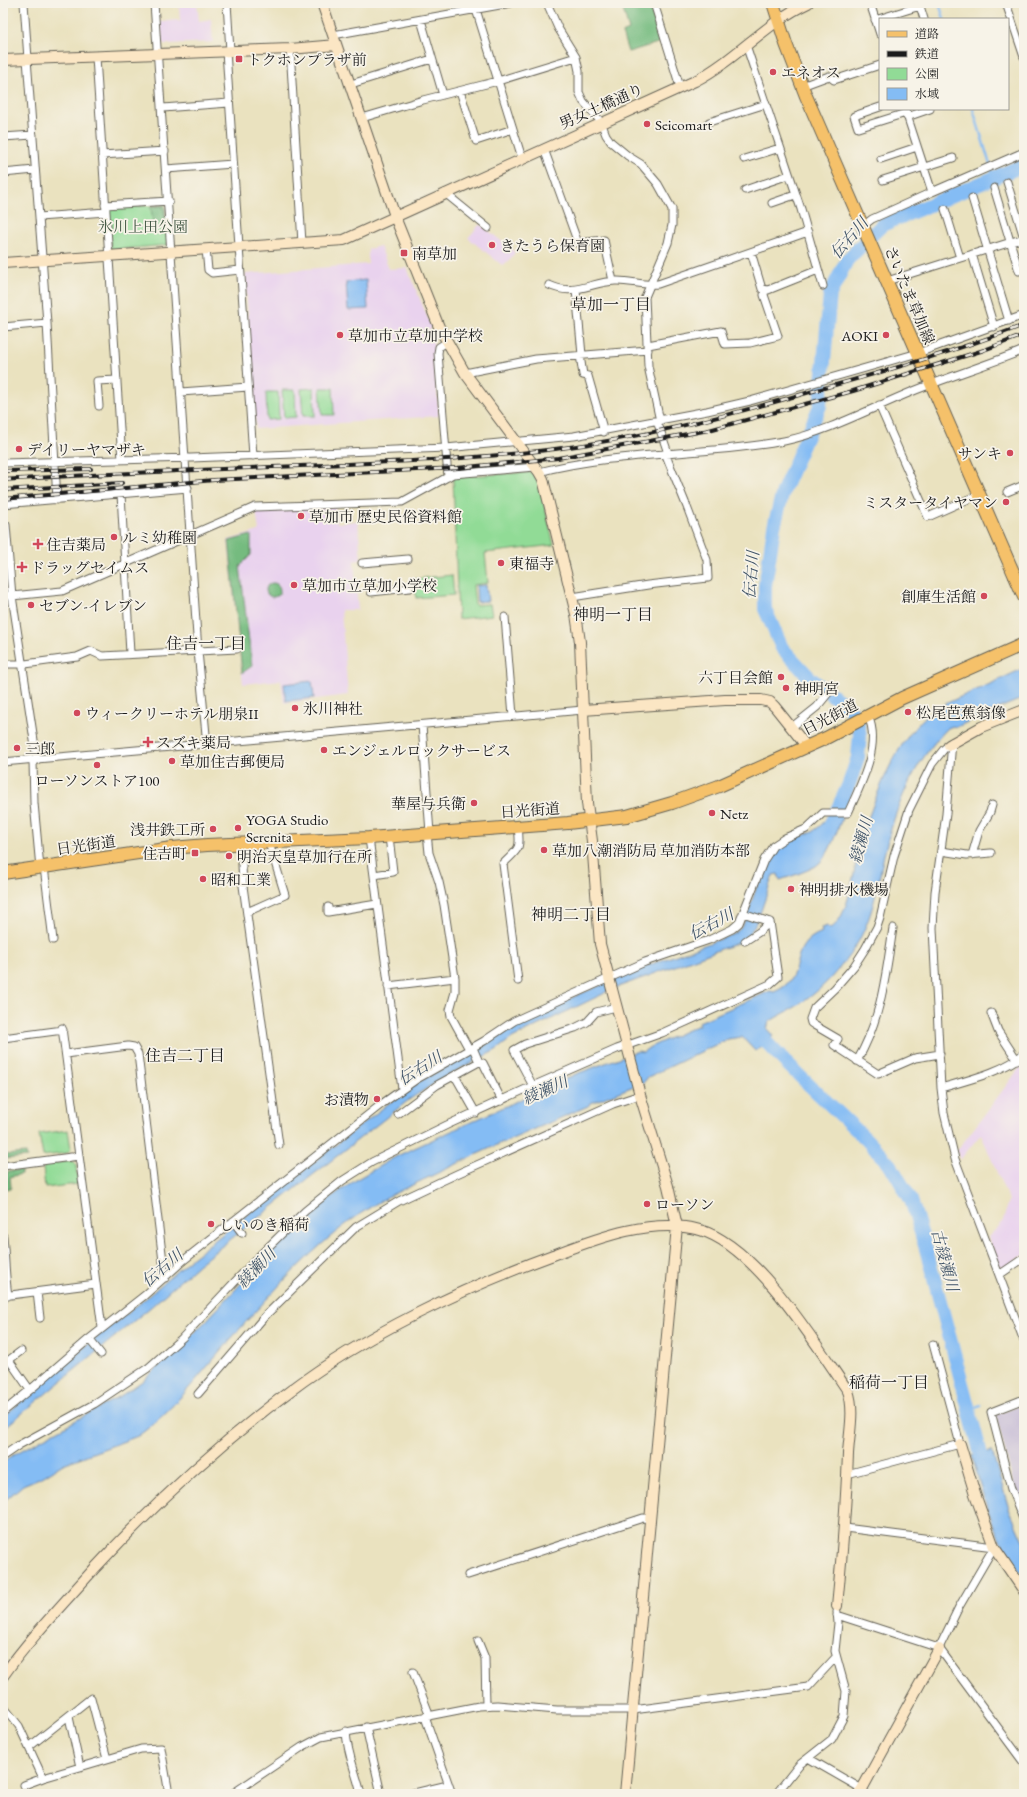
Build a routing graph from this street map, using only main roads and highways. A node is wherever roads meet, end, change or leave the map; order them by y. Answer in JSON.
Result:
{"nodes":[{"id":1,"x":773,"y":3,"type":"edge"},
{"id":2,"x":1024,"y":598,"type":"edge"},
{"id":3,"x":1024,"y":644,"type":"edge"},
{"id":4,"x":3,"y":874,"type":"edge"}],
"edges":[{"from":1,"to":2,"type":"main road","name":"さいたま草加線"},
{"from":3,"to":4,"type":"main road","name":"日光街道"}]}
